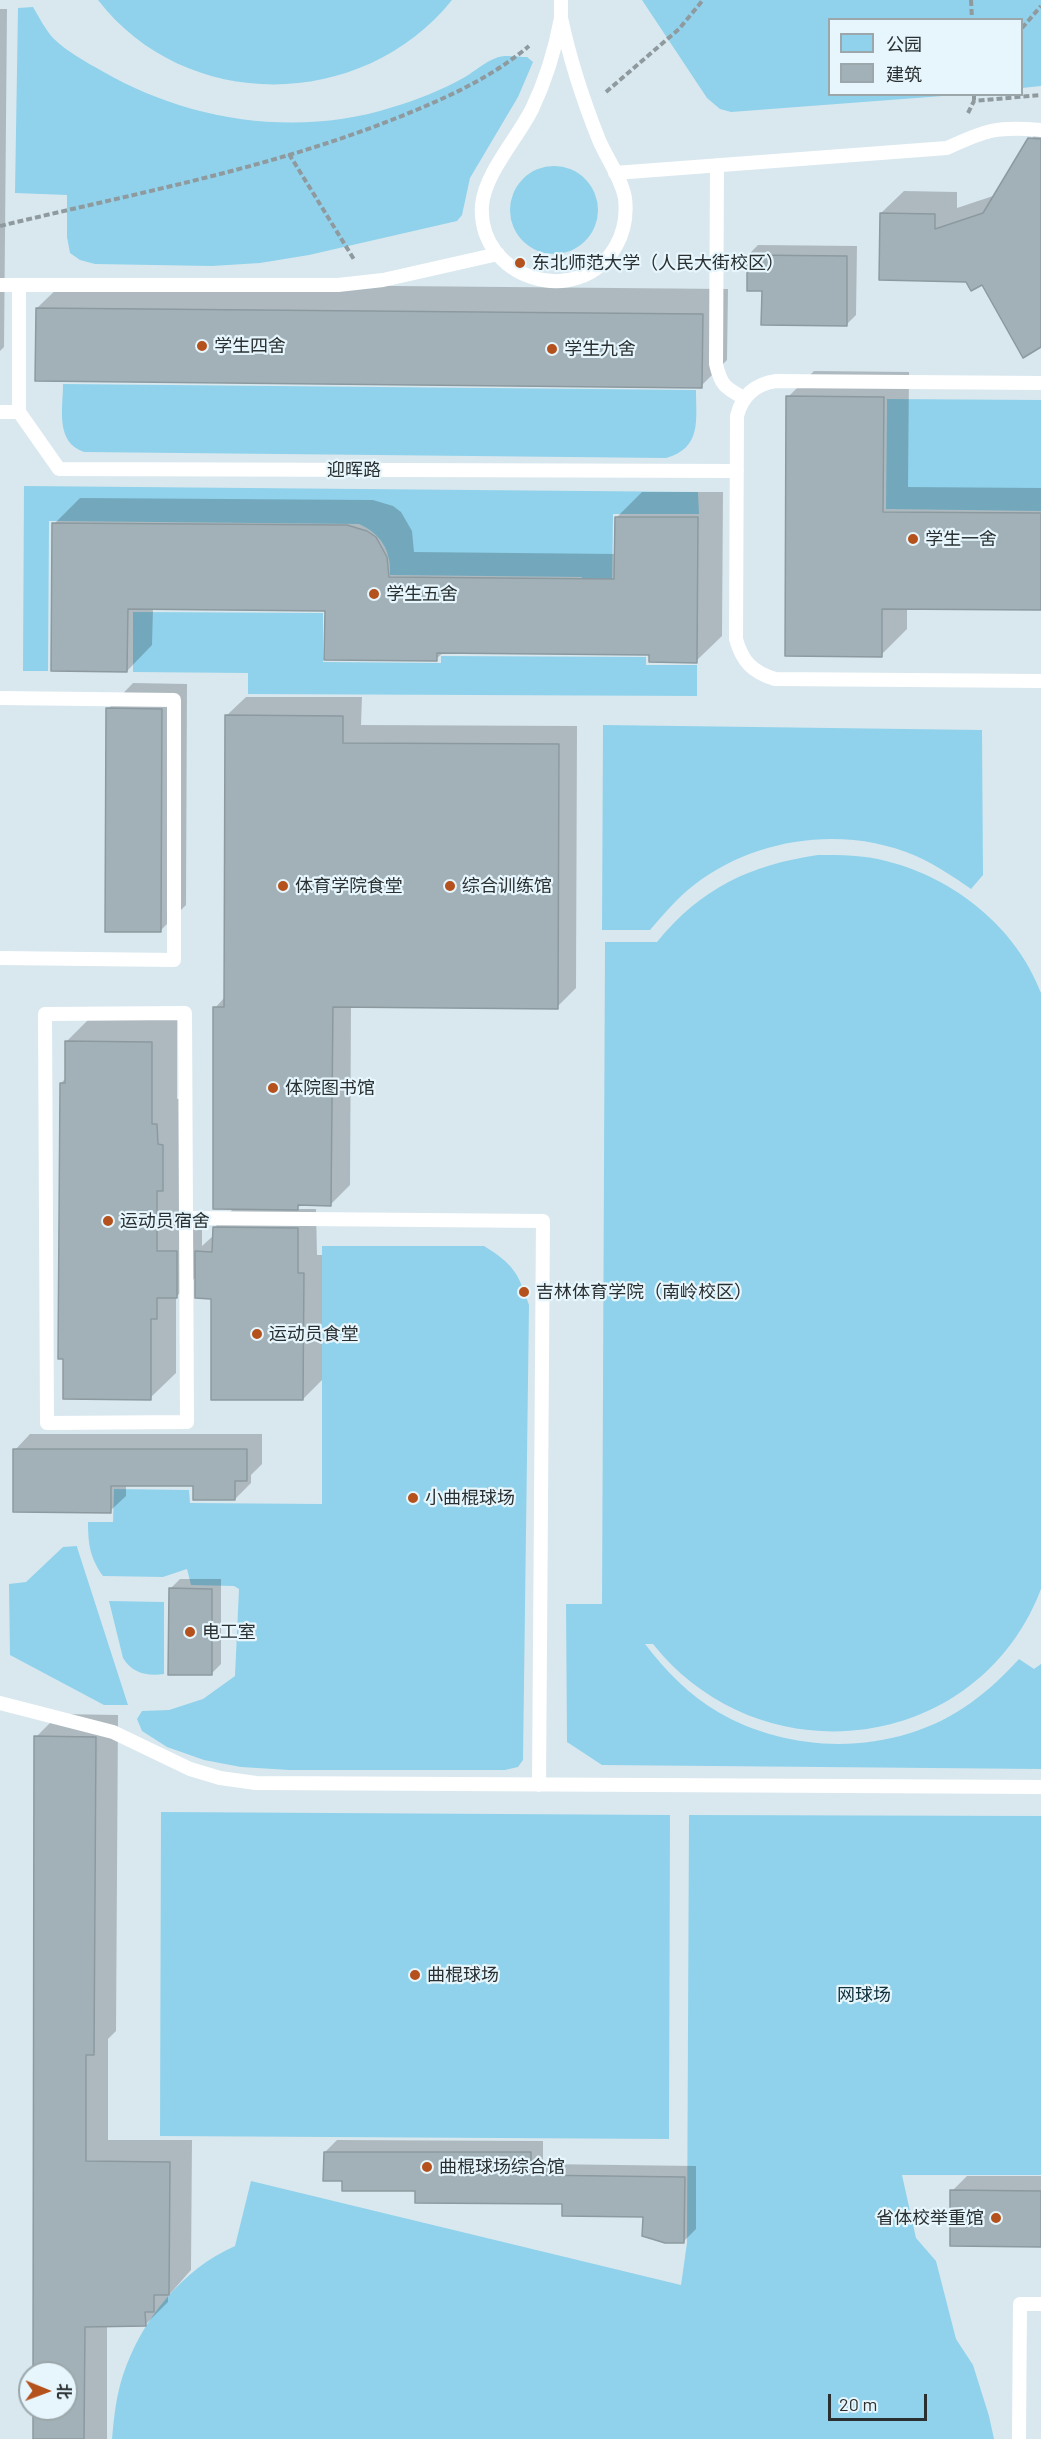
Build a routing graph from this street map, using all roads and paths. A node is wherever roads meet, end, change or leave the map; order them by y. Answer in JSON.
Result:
{"nodes":[{"id":1,"x":561,"y":0,"type":"edge"},
{"id":2,"x":703,"y":0,"type":"edge"},
{"id":3,"x":971,"y":0,"type":"edge"},
{"id":4,"x":1041,"y":6,"type":"edge"},
{"id":5,"x":561,"y":18,"type":"junction"},
{"id":6,"x":972,"y":18,"type":"edge"},
{"id":7,"x":1023,"y":27,"type":"edge"},
{"id":8,"x":974,"y":96,"type":"edge"},
{"id":9,"x":974,"y":101,"type":"dead end"},
{"id":10,"x":586,"y":109,"type":"junction"},
{"id":11,"x":1041,"y":130,"type":"edge"},
{"id":12,"x":289,"y":154,"type":"junction"},
{"id":13,"x":717,"y":165,"type":"junction"},
{"id":14,"x":615,"y":173,"type":"junction"},
{"id":15,"x":0,"y":226,"type":"edge"},
{"id":16,"x":498,"y":254,"type":"junction"},
{"id":17,"x":368,"y":282,"type":"junction"},
{"id":18,"x":0,"y":285,"type":"edge"},
{"id":19,"x":19,"y":285,"type":"junction"},
{"id":20,"x":1041,"y":383,"type":"edge"},
{"id":21,"x":744,"y":398,"type":"junction"},
{"id":22,"x":0,"y":412,"type":"edge"},
{"id":23,"x":19,"y":412,"type":"junction"},
{"id":24,"x":737,"y":471,"type":"junction"},
{"id":25,"x":1041,"y":681,"type":"edge"},
{"id":26,"x":0,"y":698,"type":"edge"},
{"id":27,"x":0,"y":958,"type":"edge"},
{"id":28,"x":186,"y":1218,"type":"junction"},
{"id":29,"x":0,"y":1703,"type":"edge"},
{"id":30,"x":539,"y":1785,"type":"junction"},
{"id":31,"x":1041,"y":1787,"type":"edge"},
{"id":32,"x":1041,"y":2304,"type":"edge"},
{"id":33,"x":1019,"y":2439,"type":"edge"}],
"edges":[{"from":1,"to":5,"type":"lane"},
{"from":2,"to":10,"type":"path"},
{"from":3,"to":6,"type":"path"},
{"from":4,"to":7,"type":"path"},
{"from":5,"to":10,"type":"lane"},
{"from":5,"to":12,"type":"path"},
{"from":5,"to":16,"type":"lane"},
{"from":8,"to":9,"type":"path"},
{"from":10,"to":14,"type":"lane"},
{"from":11,"to":13,"type":"lane"},
{"from":12,"to":15,"type":"path"},
{"from":12,"to":17,"type":"path"},
{"from":13,"to":14,"type":"lane"},
{"from":13,"to":21,"type":"lane"},
{"from":14,"to":16,"type":"lane"},
{"from":16,"to":17,"type":"lane"},
{"from":17,"to":19,"type":"lane"},
{"from":18,"to":19,"type":"lane"},
{"from":19,"to":23,"type":"lane"},
{"from":20,"to":21,"type":"lane"},
{"from":21,"to":24,"type":"lane"},
{"from":22,"to":23,"type":"lane"},
{"from":23,"to":24,"type":"lane","name":"迎晖路"},
{"from":24,"to":25,"type":"lane"},
{"from":26,"to":27,"type":"lane"},
{"from":28,"to":28,"type":"lane"},
{"from":28,"to":30,"type":"lane"},
{"from":29,"to":30,"type":"lane"},
{"from":30,"to":31,"type":"lane"},
{"from":32,"to":33,"type":"lane"}]}
